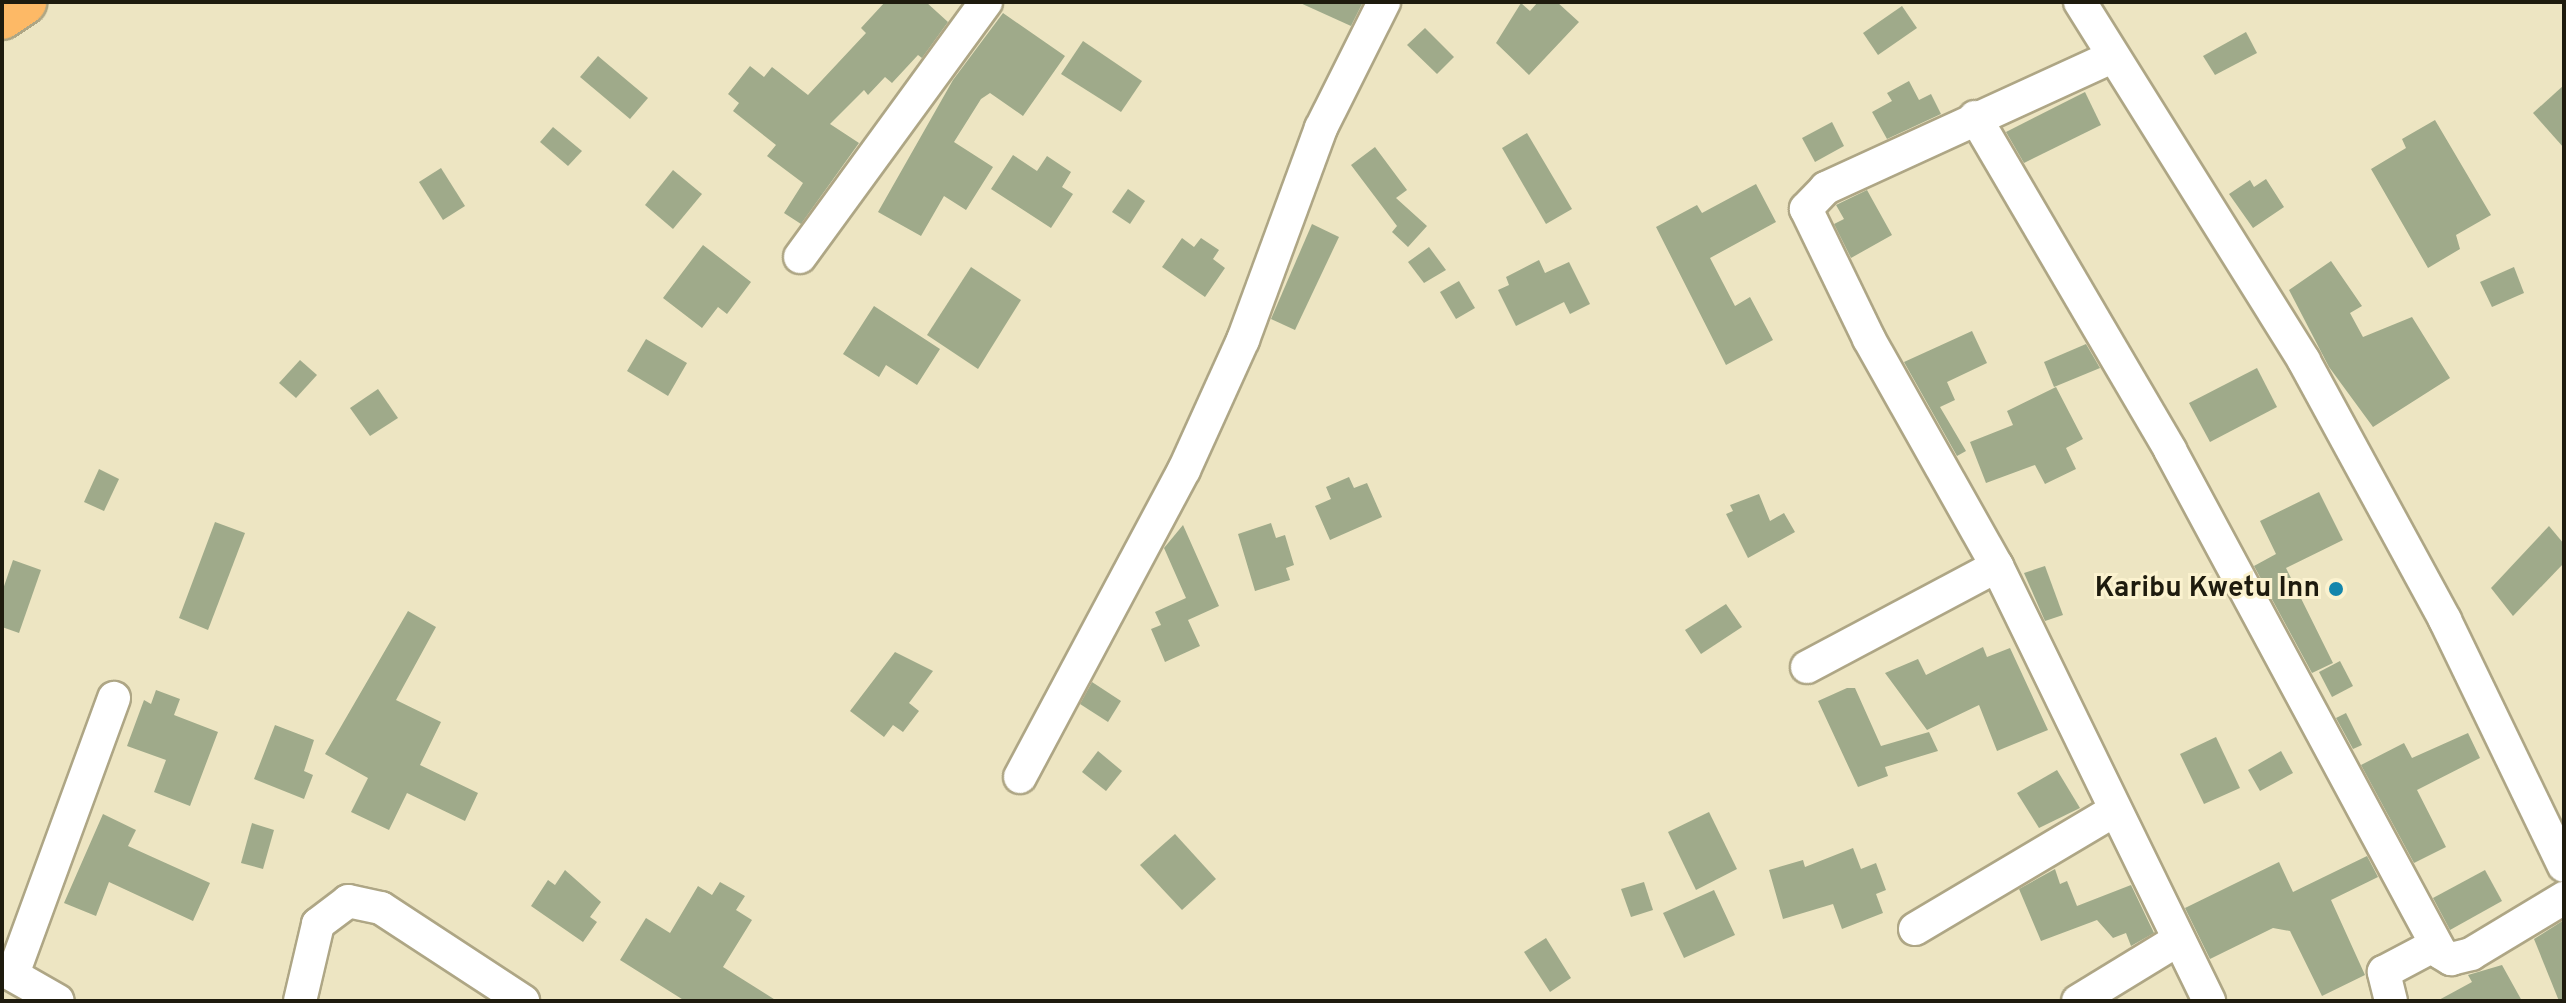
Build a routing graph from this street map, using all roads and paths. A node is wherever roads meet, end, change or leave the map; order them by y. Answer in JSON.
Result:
{"nodes":[{"id":1,"x":24,"y":2,"type":"edge"},
{"id":2,"x":986,"y":2,"type":"edge"},
{"id":3,"x":1384,"y":2,"type":"edge"},
{"id":4,"x":2080,"y":2,"type":"edge"},
{"id":5,"x":2,"y":17,"type":"edge"},
{"id":6,"x":2112,"y":57,"type":"junction"},
{"id":7,"x":1975,"y":117,"type":"junction"},
{"id":8,"x":800,"y":257,"type":"dead end"},
{"id":9,"x":1997,"y":566,"type":"junction"},
{"id":10,"x":1807,"y":667,"type":"dead end"},
{"id":11,"x":114,"y":698,"type":"dead end"},
{"id":12,"x":1020,"y":777,"type":"dead end"},
{"id":13,"x":2114,"y":811,"type":"junction"},
{"id":14,"x":2564,"y":866,"type":"edge"},
{"id":15,"x":2564,"y":898,"type":"edge"},
{"id":16,"x":1915,"y":929,"type":"dead end"},
{"id":17,"x":2178,"y":940,"type":"junction"},
{"id":18,"x":2435,"y":945,"type":"junction"},
{"id":19,"x":8,"y":972,"type":"edge"},
{"id":20,"x":58,"y":1001,"type":"edge"},
{"id":21,"x":300,"y":1001,"type":"edge"},
{"id":22,"x":523,"y":1001,"type":"edge"},
{"id":23,"x":2078,"y":1001,"type":"edge"},
{"id":24,"x":2209,"y":1001,"type":"edge"},
{"id":25,"x":2391,"y":1001,"type":"edge"}],
"edges":[{"from":1,"to":5,"type":"highway"},
{"from":2,"to":8,"type":"street"},
{"from":3,"to":12,"type":"street"},
{"from":4,"to":6,"type":"street"},
{"from":6,"to":7,"type":"street"},
{"from":6,"to":14,"type":"street"},
{"from":7,"to":9,"type":"street"},
{"from":7,"to":18,"type":"street"},
{"from":9,"to":10,"type":"street"},
{"from":9,"to":13,"type":"street"},
{"from":11,"to":19,"type":"street"},
{"from":13,"to":16,"type":"street"},
{"from":13,"to":17,"type":"street"},
{"from":15,"to":18,"type":"street"},
{"from":17,"to":23,"type":"street"},
{"from":17,"to":24,"type":"street"},
{"from":18,"to":25,"type":"street"},
{"from":19,"to":20,"type":"street"},
{"from":21,"to":22,"type":"street"}]}
